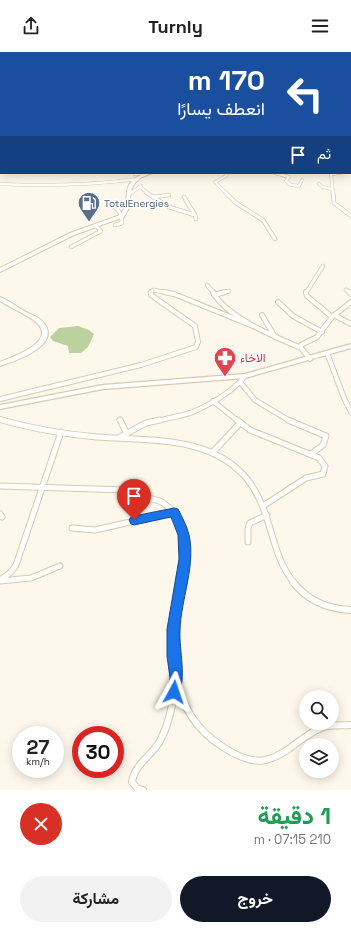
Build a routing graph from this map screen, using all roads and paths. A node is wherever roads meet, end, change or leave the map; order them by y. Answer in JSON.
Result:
{"nodes":[{"id":1,"x":148,"y":174,"type":"edge"},
{"id":2,"x":227,"y":174,"type":"edge"},
{"id":3,"x":280,"y":174,"type":"edge"},
{"id":4,"x":331,"y":174,"type":"edge"},
{"id":5,"x":284,"y":175,"type":"joint"},
{"id":6,"x":138,"y":179,"type":"junction"},
{"id":7,"x":302,"y":180,"type":"dead end"},
{"id":8,"x":0,"y":184,"type":"edge"},
{"id":9,"x":319,"y":184,"type":"dead end"},
{"id":10,"x":332,"y":188,"type":"junction"},
{"id":11,"x":129,"y":194,"type":"junction"},
{"id":12,"x":169,"y":194,"type":"dead end"},
{"id":13,"x":153,"y":197,"type":"junction"},
{"id":14,"x":184,"y":197,"type":"dead end"},
{"id":15,"x":109,"y":202,"type":"dead end"},
{"id":16,"x":190,"y":208,"type":"junction"},
{"id":17,"x":184,"y":211,"type":"junction"},
{"id":18,"x":195,"y":215,"type":"junction"},
{"id":19,"x":122,"y":216,"type":"junction"},
{"id":20,"x":351,"y":216,"type":"edge"},
{"id":21,"x":196,"y":219,"type":"dead end"},
{"id":22,"x":115,"y":225,"type":"dead end"},
{"id":23,"x":96,"y":226,"type":"junction"},
{"id":24,"x":275,"y":239,"type":"dead end"},
{"id":25,"x":71,"y":247,"type":"dead end"},
{"id":26,"x":323,"y":266,"type":"dead end"},
{"id":27,"x":0,"y":270,"type":"edge"},
{"id":28,"x":207,"y":285,"type":"dead end"},
{"id":29,"x":346,"y":290,"type":"dead end"},
{"id":30,"x":229,"y":291,"type":"dead end"},
{"id":31,"x":351,"y":294,"type":"edge"},
{"id":32,"x":214,"y":295,"type":"junction"},
{"id":33,"x":0,"y":299,"type":"edge"},
{"id":34,"x":278,"y":302,"type":"dead end"},
{"id":35,"x":351,"y":302,"type":"edge"},
{"id":36,"x":262,"y":315,"type":"dead end"},
{"id":37,"x":333,"y":316,"type":"junction"},
{"id":38,"x":351,"y":324,"type":"edge"},
{"id":39,"x":253,"y":326,"type":"junction"},
{"id":40,"x":322,"y":332,"type":"junction"},
{"id":41,"x":275,"y":337,"type":"junction"},
{"id":42,"x":351,"y":346,"type":"edge"},
{"id":43,"x":301,"y":348,"type":"junction"},
{"id":44,"x":327,"y":354,"type":"junction"},
{"id":45,"x":310,"y":359,"type":"junction"},
{"id":46,"x":0,"y":364,"type":"edge"},
{"id":47,"x":245,"y":376,"type":"junction"},
{"id":48,"x":240,"y":382,"type":"junction"},
{"id":49,"x":0,"y":399,"type":"edge"},
{"id":50,"x":213,"y":401,"type":"junction"},
{"id":51,"x":0,"y":407,"type":"edge"},
{"id":52,"x":351,"y":412,"type":"edge"},
{"id":53,"x":0,"y":419,"type":"edge"},
{"id":54,"x":120,"y":420,"type":"dead end"},
{"id":55,"x":240,"y":423,"type":"junction"},
{"id":56,"x":61,"y":432,"type":"junction"},
{"id":57,"x":127,"y":434,"type":"junction"},
{"id":58,"x":118,"y":438,"type":"junction"},
{"id":59,"x":212,"y":453,"type":"junction"},
{"id":60,"x":312,"y":454,"type":"junction"},
{"id":61,"x":0,"y":486,"type":"edge"},
{"id":62,"x":43,"y":487,"type":"junction"},
{"id":63,"x":263,"y":506,"type":"junction"},
{"id":64,"x":174,"y":512,"type":"junction"},
{"id":65,"x":267,"y":515,"type":"junction"},
{"id":66,"x":72,"y":528,"type":"dead end"},
{"id":67,"x":248,"y":542,"type":"dead end"},
{"id":68,"x":60,"y":566,"type":"dead end"},
{"id":69,"x":0,"y":581,"type":"edge"},
{"id":70,"x":351,"y":610,"type":"edge"},
{"id":71,"x":176,"y":678,"type":"junction"},
{"id":72,"x":351,"y":725,"type":"edge"},
{"id":73,"x":143,"y":790,"type":"edge"}],
"edges":[{"from":1,"to":6,"type":"main road"},
{"from":2,"to":24,"type":"street"},
{"from":3,"to":5,"type":"street"},
{"from":4,"to":10,"type":"street"},
{"from":5,"to":7,"type":"street"},
{"from":6,"to":8,"type":"street"},
{"from":6,"to":11,"type":"main road"},
{"from":9,"to":10,"type":"street"},
{"from":10,"to":20,"type":"street"},
{"from":11,"to":13,"type":"street"},
{"from":11,"to":19,"type":"main road"},
{"from":12,"to":13,"type":"street"},
{"from":13,"to":17,"type":"street"},
{"from":14,"to":16,"type":"street"},
{"from":15,"to":19,"type":"street"},
{"from":16,"to":17,"type":"street"},
{"from":16,"to":18,"type":"street"},
{"from":17,"to":18,"type":"street"},
{"from":18,"to":21,"type":"street"},
{"from":19,"to":22,"type":"street"},
{"from":19,"to":23,"type":"main road"},
{"from":23,"to":25,"type":"street"},
{"from":23,"to":27,"type":"main road"},
{"from":26,"to":37,"type":"street"},
{"from":28,"to":32,"type":"street"},
{"from":29,"to":31,"type":"street"},
{"from":30,"to":32,"type":"street"},
{"from":32,"to":39,"type":"street"},
{"from":33,"to":46,"type":"main road"},
{"from":34,"to":40,"type":"street"},
{"from":35,"to":37,"type":"street"},
{"from":36,"to":41,"type":"street"},
{"from":37,"to":38,"type":"street"},
{"from":37,"to":40,"type":"street"},
{"from":39,"to":41,"type":"street"},
{"from":39,"to":49,"type":"street"},
{"from":40,"to":43,"type":"street"},
{"from":41,"to":43,"type":"street"},
{"from":42,"to":44,"type":"street"},
{"from":43,"to":45,"type":"street"},
{"from":44,"to":45,"type":"street"},
{"from":44,"to":52,"type":"street"},
{"from":45,"to":47,"type":"street"},
{"from":47,"to":48,"type":"street"},
{"from":47,"to":51,"type":"street"},
{"from":48,"to":50,"type":"street"},
{"from":48,"to":60,"type":"street"},
{"from":50,"to":55,"type":"street"},
{"from":50,"to":57,"type":"street"},
{"from":53,"to":56,"type":"street"},
{"from":54,"to":57,"type":"street"},
{"from":55,"to":59,"type":"street"},
{"from":55,"to":60,"type":"street"},
{"from":56,"to":58,"type":"street"},
{"from":56,"to":62,"type":"street"},
{"from":57,"to":58,"type":"street"},
{"from":58,"to":59,"type":"street"},
{"from":59,"to":63,"type":"street"},
{"from":60,"to":63,"type":"street"},
{"from":61,"to":62,"type":"street"},
{"from":62,"to":64,"type":"street"},
{"from":62,"to":69,"type":"street"},
{"from":63,"to":65,"type":"street"},
{"from":64,"to":66,"type":"street"},
{"from":64,"to":71,"type":"street"},
{"from":65,"to":67,"type":"street"},
{"from":65,"to":70,"type":"street"},
{"from":68,"to":69,"type":"street"},
{"from":71,"to":72,"type":"street"},
{"from":71,"to":73,"type":"street"}]}
